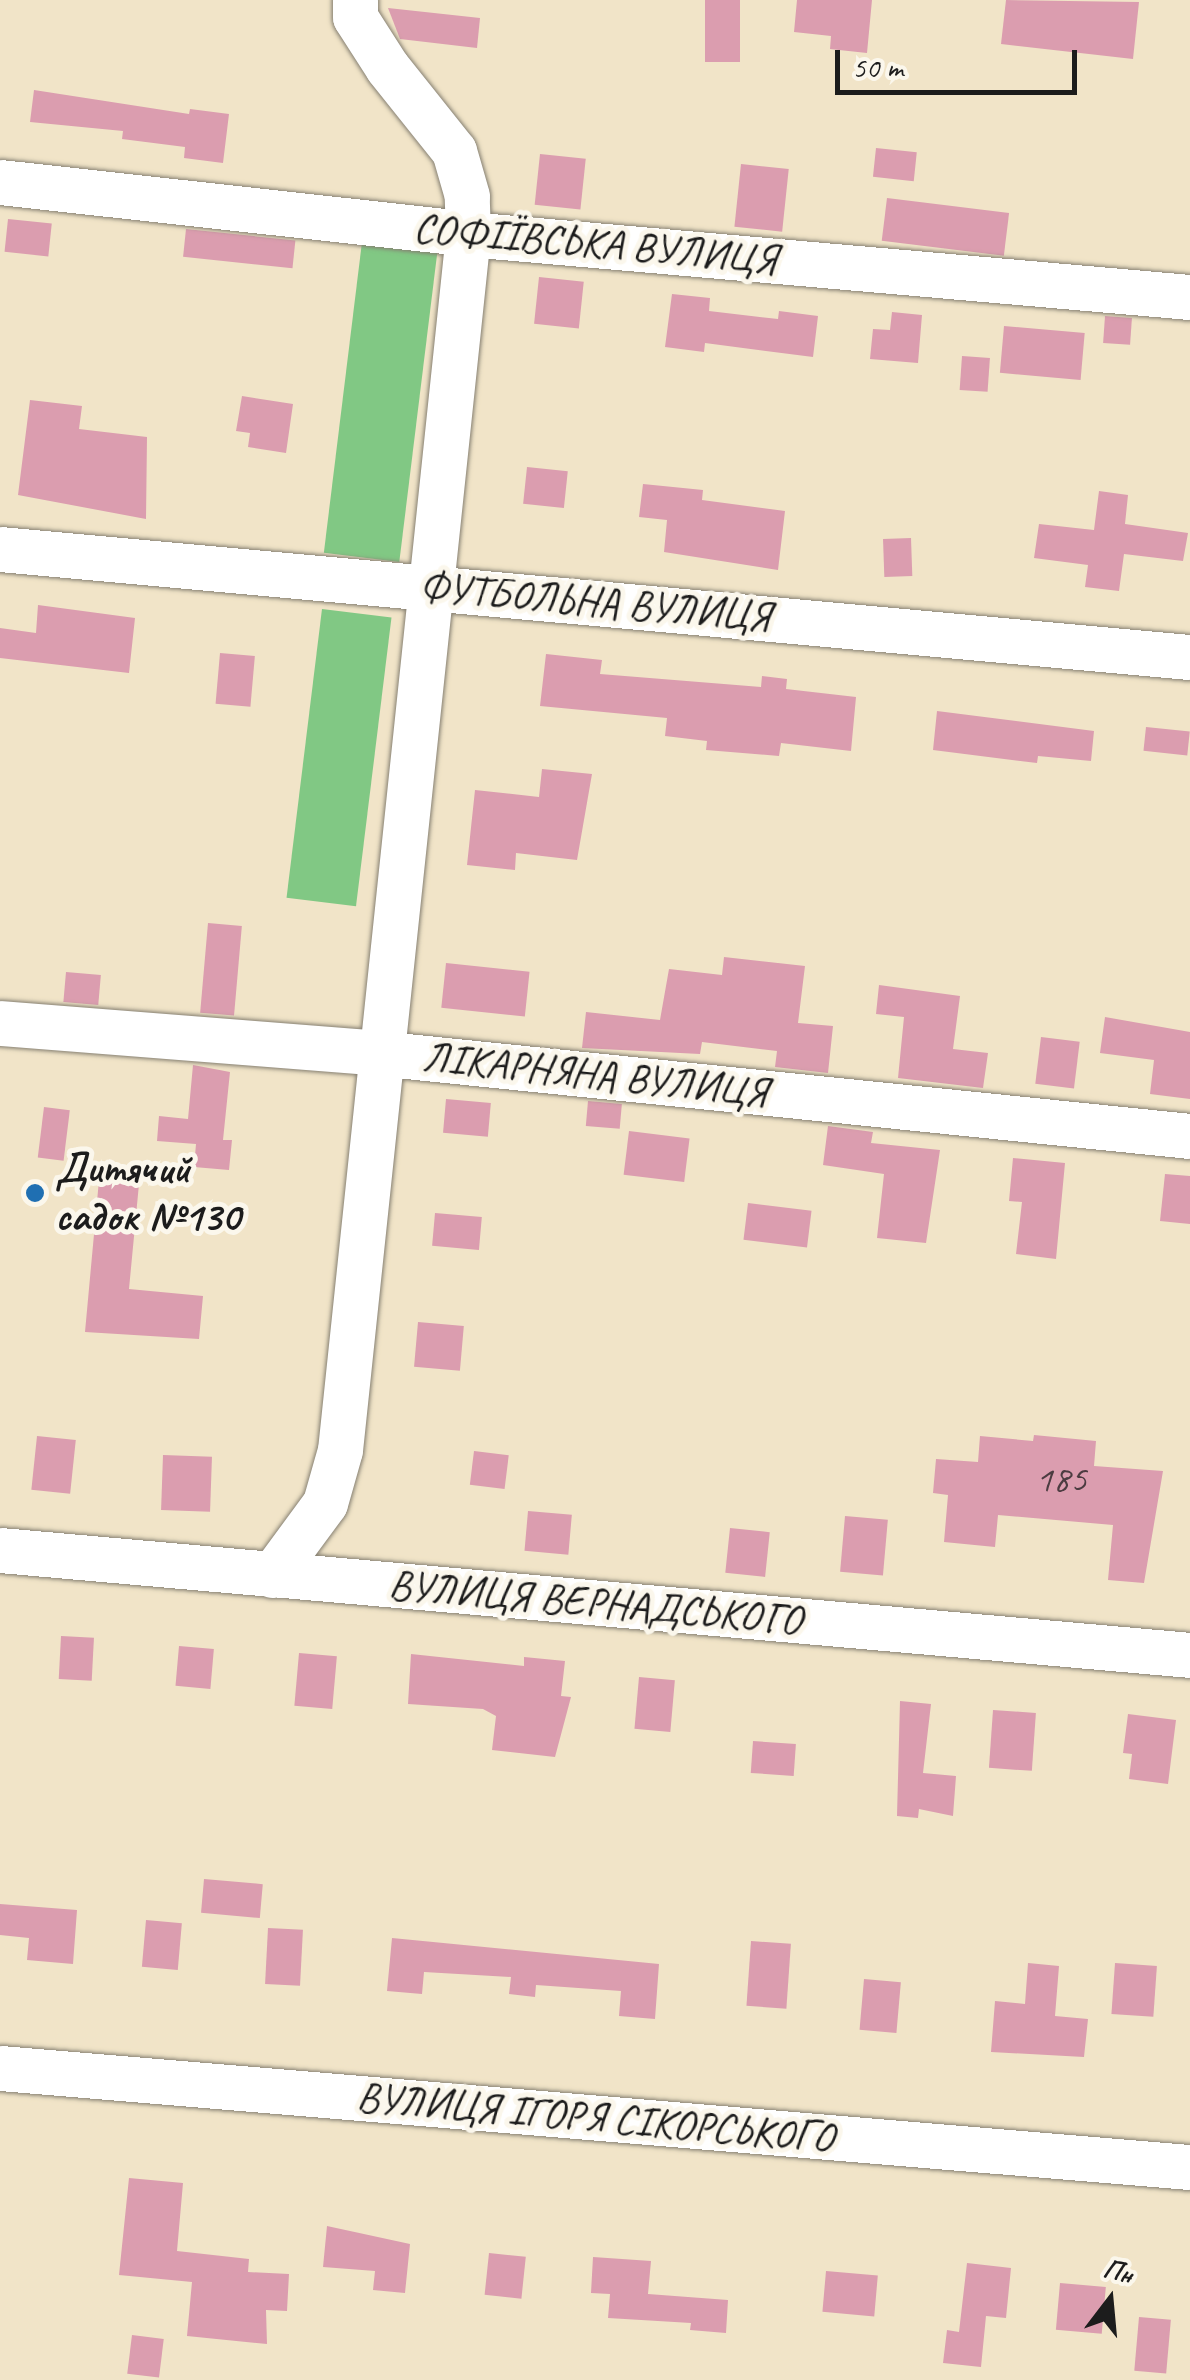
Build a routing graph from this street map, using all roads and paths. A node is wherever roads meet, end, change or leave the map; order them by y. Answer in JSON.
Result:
{"nodes":[{"id":1,"x":354,"y":0,"type":"edge"},
{"id":2,"x":0,"y":182,"type":"edge"},
{"id":3,"x":468,"y":234,"type":"junction"},
{"id":4,"x":1190,"y":297,"type":"edge"},
{"id":5,"x":0,"y":549,"type":"edge"},
{"id":6,"x":426,"y":586,"type":"junction"},
{"id":7,"x":1190,"y":657,"type":"edge"},
{"id":8,"x":0,"y":1022,"type":"edge"},
{"id":9,"x":377,"y":1053,"type":"junction"},
{"id":10,"x":1190,"y":1136,"type":"edge"},
{"id":11,"x":0,"y":1550,"type":"edge"},
{"id":12,"x":272,"y":1574,"type":"junction"},
{"id":13,"x":1190,"y":1655,"type":"edge"},
{"id":14,"x":0,"y":2068,"type":"edge"},
{"id":15,"x":1190,"y":2166,"type":"edge"}],
"edges":[{"from":1,"to":3,"type":"street"},
{"from":2,"to":3,"type":"street","name":"СОФІЇВСЬКА ВУЛИЦЯ"},
{"from":3,"to":4,"type":"street","name":"СОФІЇВСЬКА ВУЛИЦЯ"},
{"from":3,"to":6,"type":"street"},
{"from":5,"to":6,"type":"street","name":"ФУТБОЛЬНА ВУЛИЦЯ"},
{"from":6,"to":7,"type":"street","name":"ФУТБОЛЬНА ВУЛИЦЯ"},
{"from":6,"to":9,"type":"street"},
{"from":8,"to":9,"type":"street","name":"ЛІКАРНЯНА ВУЛИЦЯ"},
{"from":9,"to":10,"type":"street","name":"ЛІКАРНЯНА ВУЛИЦЯ"},
{"from":9,"to":12,"type":"street"},
{"from":11,"to":12,"type":"street","name":"ВУЛИЦЯ ВЕРНАДСЬКОГО"},
{"from":12,"to":13,"type":"street","name":"ВУЛИЦЯ ВЕРНАДСЬКОГО"},
{"from":14,"to":15,"type":"street","name":"ВУЛИЦЯ ІГОРЯ СІКОРСЬКОГО"}]}
